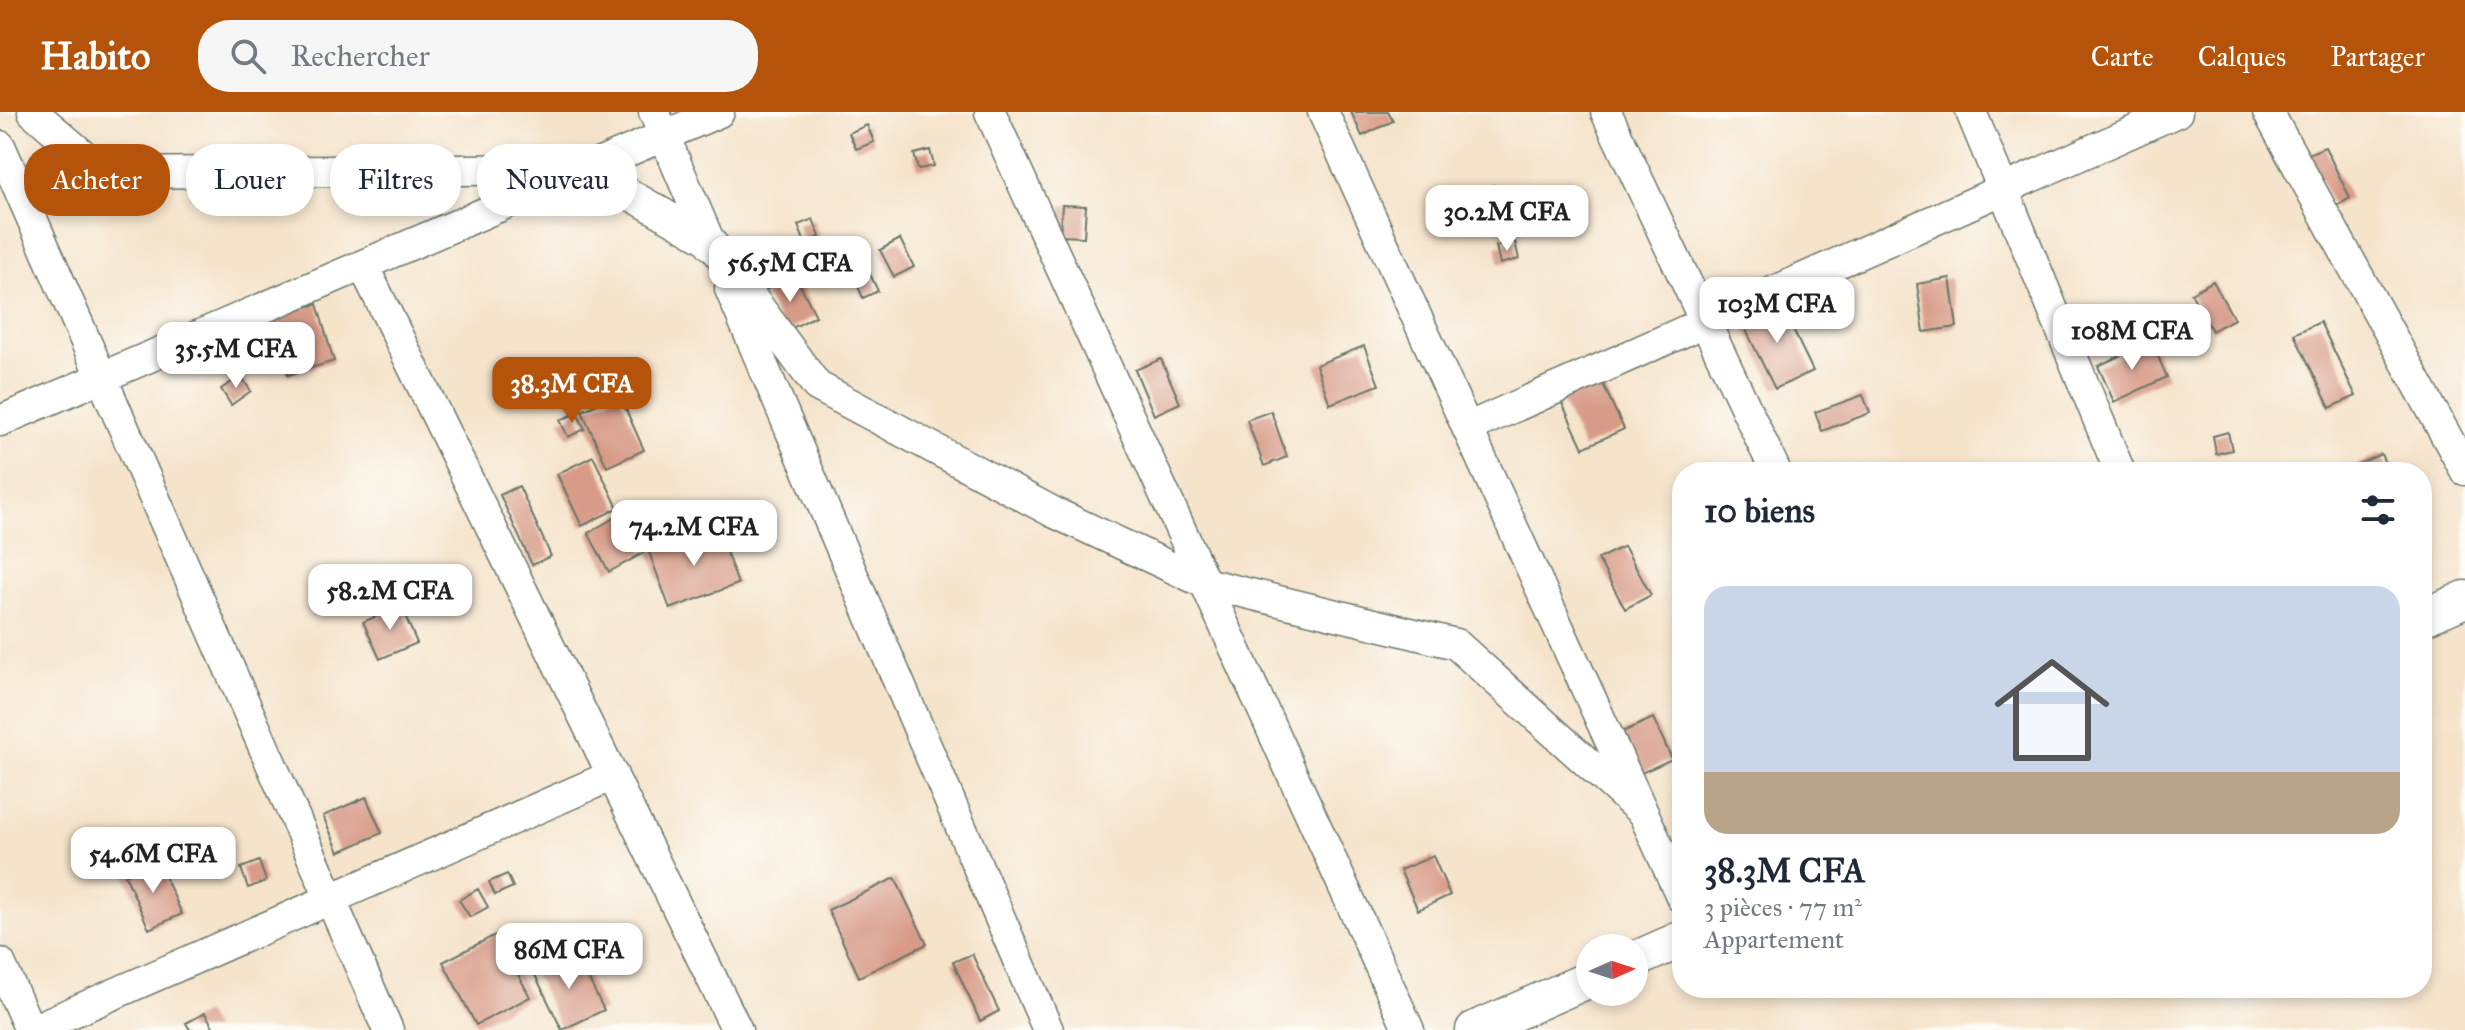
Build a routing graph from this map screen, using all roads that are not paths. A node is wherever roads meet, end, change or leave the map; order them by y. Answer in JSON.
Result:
{"nodes":[{"id":1,"x":33,"y":112,"type":"edge"},
{"id":2,"x":719,"y":112,"type":"edge"},
{"id":3,"x":990,"y":112,"type":"edge"},
{"id":4,"x":1323,"y":112,"type":"edge"},
{"id":5,"x":1606,"y":112,"type":"edge"},
{"id":6,"x":1971,"y":112,"type":"edge"},
{"id":7,"x":2177,"y":112,"type":"edge"},
{"id":8,"x":2268,"y":112,"type":"edge"},
{"id":9,"x":659,"y":124,"type":"edge"},
{"id":10,"x":627,"y":144,"type":"edge"},
{"id":11,"x":0,"y":146,"type":"edge"},
{"id":12,"x":477,"y":170,"type":"edge"},
{"id":13,"x":2003,"y":189,"type":"junction"},
{"id":14,"x":637,"y":199,"type":"edge"},
{"id":15,"x":477,"y":216,"type":"edge"},
{"id":16,"x":710,"y":241,"type":"junction"},
{"id":17,"x":363,"y":265,"type":"junction"},
{"id":18,"x":1705,"y":322,"type":"junction"},
{"id":19,"x":102,"y":378,"type":"junction"},
{"id":20,"x":0,"y":421,"type":"edge"},
{"id":21,"x":1467,"y":428,"type":"junction"},
{"id":22,"x":1771,"y":462,"type":"edge"},
{"id":23,"x":2116,"y":462,"type":"edge"},
{"id":24,"x":2465,"y":470,"type":"edge"},
{"id":25,"x":1205,"y":583,"type":"junction"},
{"id":26,"x":2465,"y":599,"type":"edge"},
{"id":27,"x":2432,"y":614,"type":"edge"},
{"id":28,"x":613,"y":775,"type":"junction"},
{"id":29,"x":1642,"y":812,"type":"junction"},
{"id":30,"x":1672,"y":876,"type":"edge"},
{"id":31,"x":330,"y":898,"type":"junction"},
{"id":32,"x":1672,"y":943,"type":"edge"},
{"id":33,"x":1648,"y":954,"type":"edge"},
{"id":34,"x":0,"y":963,"type":"edge"},
{"id":35,"x":1576,"y":985,"type":"edge"},
{"id":36,"x":31,"y":1030,"type":"edge"},
{"id":37,"x":388,"y":1030,"type":"edge"},
{"id":38,"x":737,"y":1030,"type":"edge"},
{"id":39,"x":1048,"y":1030,"type":"edge"},
{"id":40,"x":1409,"y":1030,"type":"edge"},
{"id":41,"x":1474,"y":1030,"type":"edge"}],
"edges":[{"from":1,"to":12,"type":"street"},
{"from":2,"to":9,"type":"street"},
{"from":3,"to":25,"type":"street"},
{"from":4,"to":21,"type":"street"},
{"from":5,"to":18,"type":"street"},
{"from":6,"to":13,"type":"street"},
{"from":7,"to":13,"type":"street"},
{"from":8,"to":24,"type":"street"},
{"from":9,"to":10,"type":"street"},
{"from":9,"to":16,"type":"street"},
{"from":11,"to":19,"type":"street"},
{"from":13,"to":18,"type":"street"},
{"from":13,"to":23,"type":"street"},
{"from":14,"to":16,"type":"street"},
{"from":15,"to":17,"type":"street"},
{"from":16,"to":25,"type":"street"},
{"from":16,"to":39,"type":"street"},
{"from":17,"to":19,"type":"street"},
{"from":17,"to":28,"type":"street"},
{"from":18,"to":21,"type":"street"},
{"from":18,"to":22,"type":"street"},
{"from":19,"to":20,"type":"street"},
{"from":19,"to":31,"type":"street"},
{"from":21,"to":29,"type":"street"},
{"from":25,"to":29,"type":"street"},
{"from":25,"to":40,"type":"street"},
{"from":26,"to":27,"type":"street"},
{"from":28,"to":31,"type":"street"},
{"from":28,"to":38,"type":"street"},
{"from":29,"to":30,"type":"street"},
{"from":31,"to":36,"type":"street"},
{"from":31,"to":37,"type":"street"},
{"from":32,"to":33,"type":"street"},
{"from":34,"to":36,"type":"street"},
{"from":35,"to":41,"type":"street"}]}
